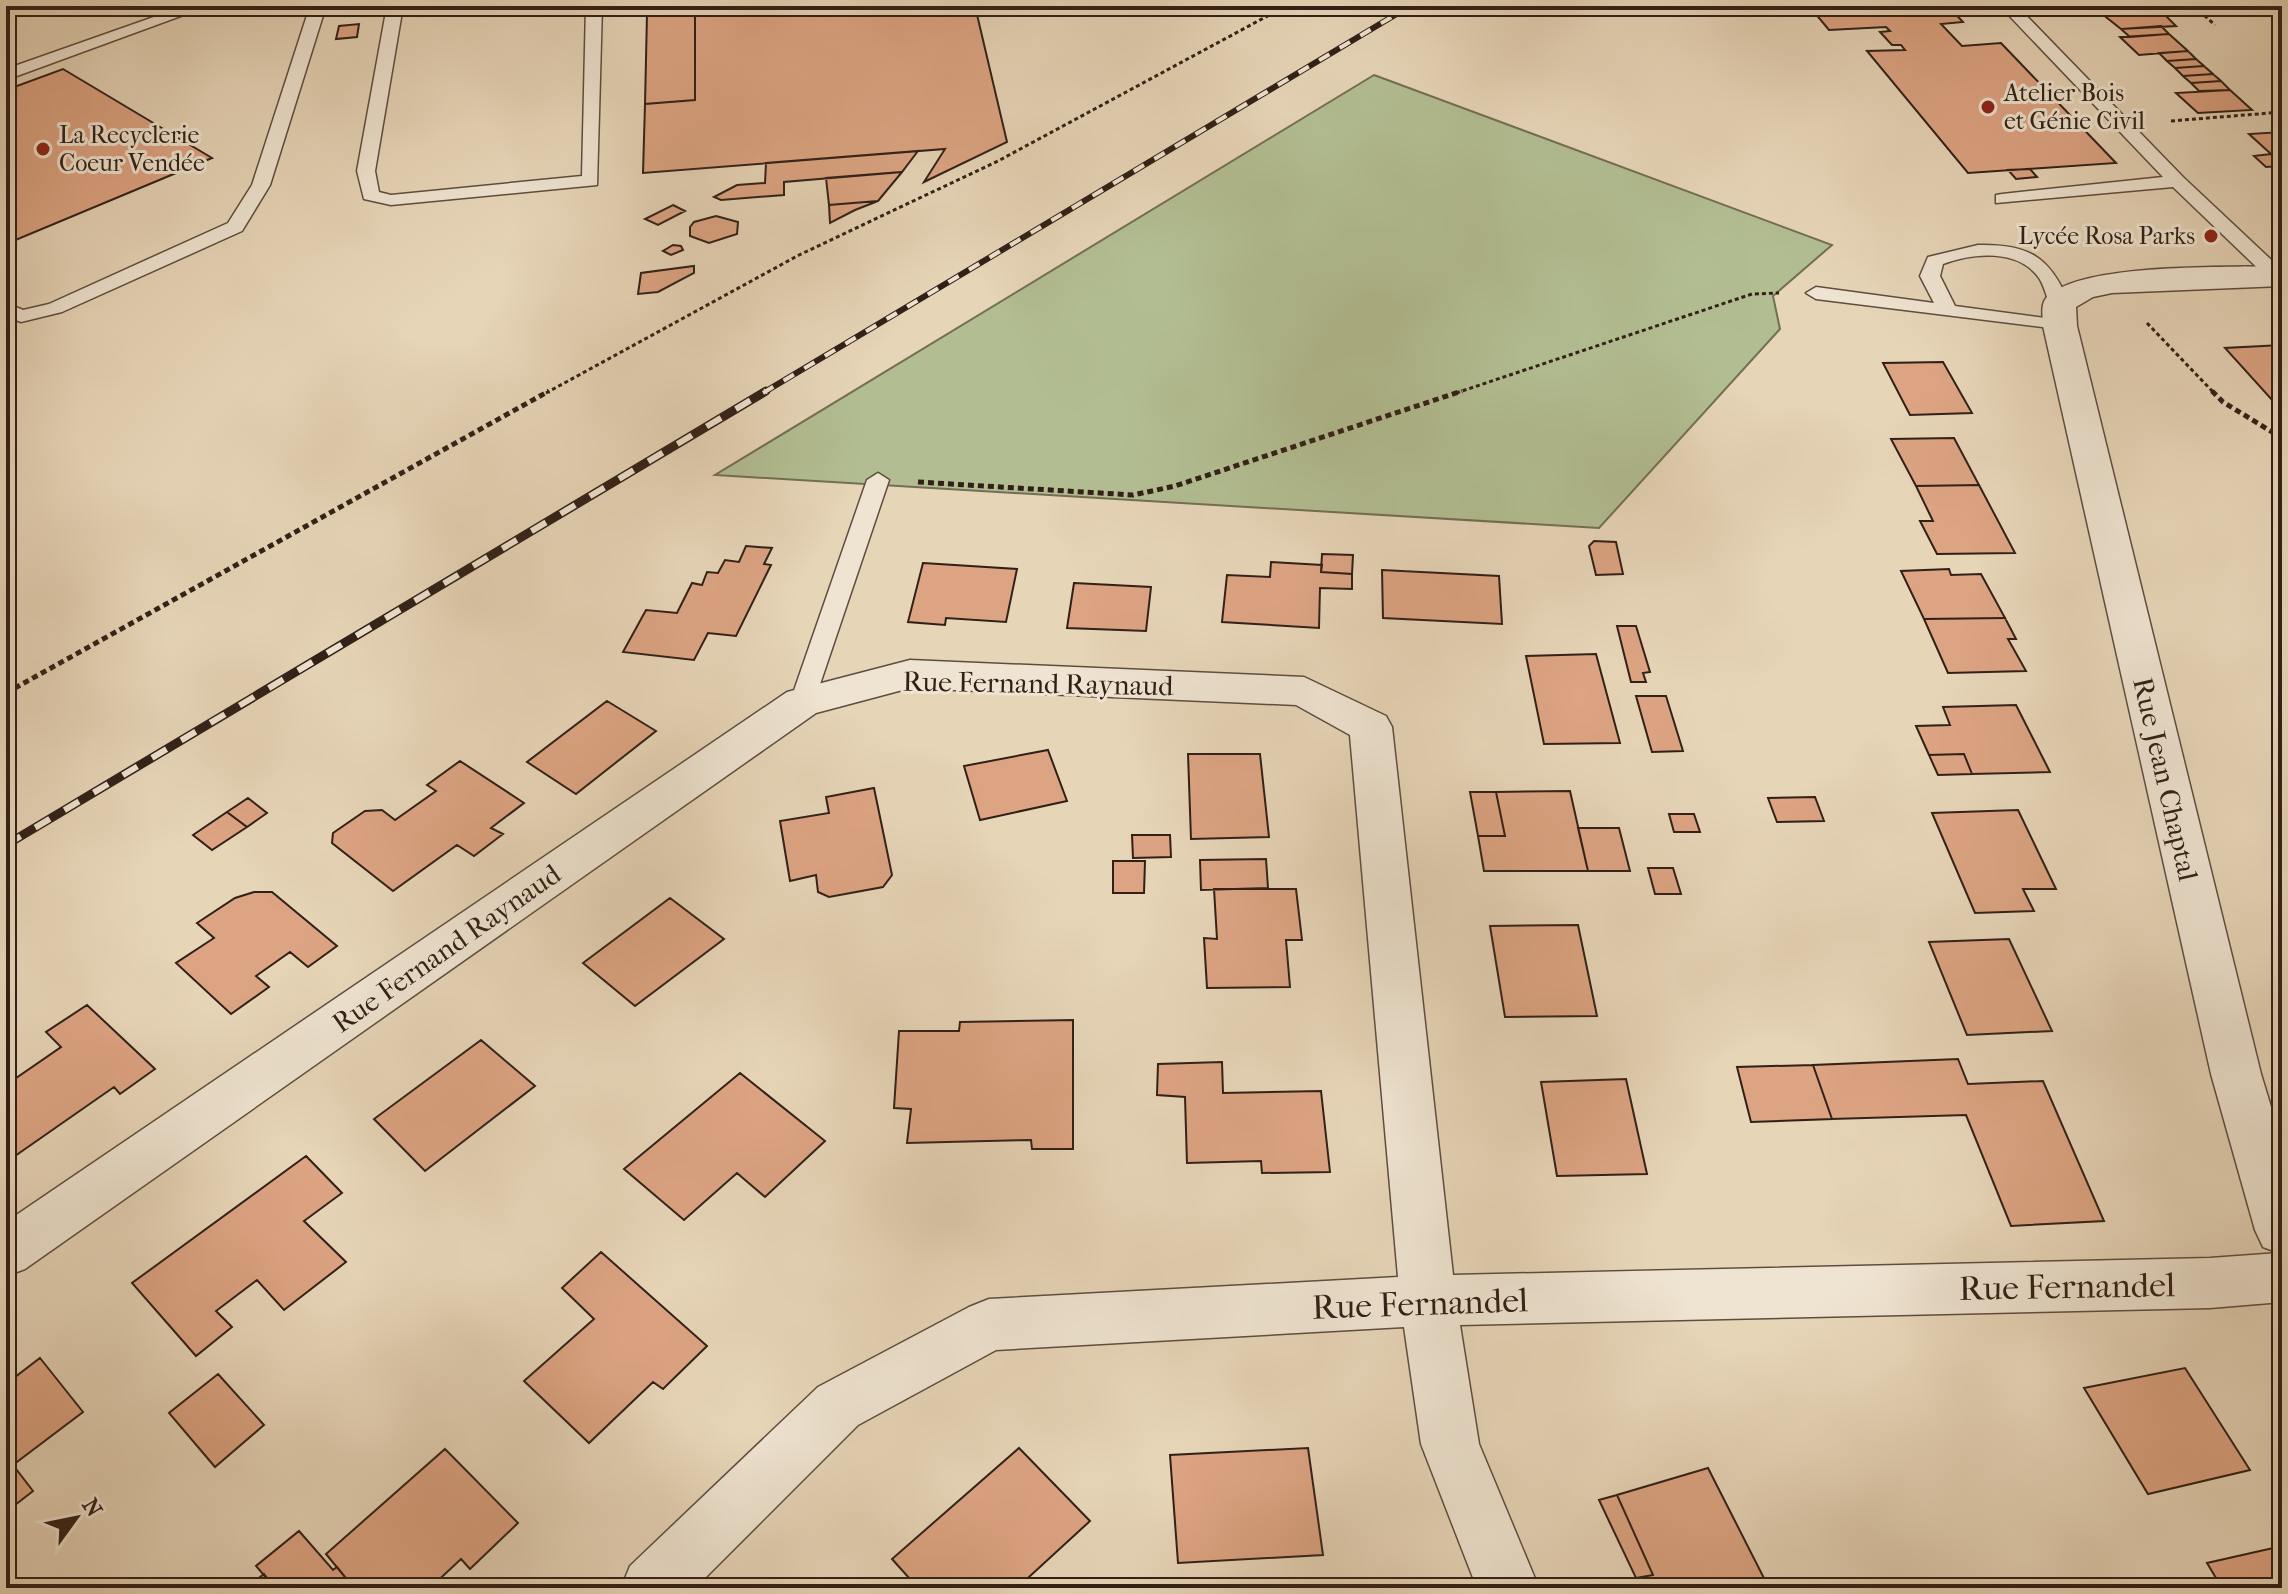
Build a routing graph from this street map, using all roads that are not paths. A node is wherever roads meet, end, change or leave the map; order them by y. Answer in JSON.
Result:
{"nodes":[{"id":1,"x":200,"y":6,"type":"edge"},
{"id":2,"x":318,"y":6,"type":"edge"},
{"id":3,"x":395,"y":6,"type":"edge"},
{"id":4,"x":594,"y":6,"type":"edge"},
{"id":5,"x":2008,"y":6,"type":"edge"},
{"id":6,"x":6,"y":75,"type":"edge"},
{"id":7,"x":2177,"y":181,"type":"junction"},
{"id":8,"x":2002,"y":199,"type":"dead end"},
{"id":9,"x":2280,"y":276,"type":"edge"},
{"id":10,"x":2172,"y":283,"type":"junction"},
{"id":11,"x":1816,"y":293,"type":"road end"},
{"id":12,"x":1946,"y":308,"type":"junction"},
{"id":13,"x":6,"y":309,"type":"edge"},
{"id":14,"x":2060,"y":314,"type":"junction"},
{"id":15,"x":878,"y":480,"type":"road end"},
{"id":16,"x":802,"y":702,"type":"junction"},
{"id":17,"x":2282,"y":1230,"type":"edge"},
{"id":18,"x":6,"y":1252,"type":"edge"},
{"id":19,"x":2282,"y":1277,"type":"edge"},
{"id":20,"x":1428,"y":1301,"type":"junction"},
{"id":21,"x":652,"y":1588,"type":"edge"},
{"id":22,"x":1508,"y":1588,"type":"edge"}],
"edges":[{"from":1,"to":6,"type":"lane"},
{"from":2,"to":13,"type":"lane"},
{"from":3,"to":4,"type":"lane"},
{"from":5,"to":7,"type":"lane"},
{"from":7,"to":8,"type":"lane"},
{"from":7,"to":9,"type":"lane"},
{"from":9,"to":10,"type":"street"},
{"from":10,"to":14,"type":"street"},
{"from":10,"to":14,"type":"street"},
{"from":11,"to":12,"type":"lane"},
{"from":12,"to":14,"type":"lane"},
{"from":12,"to":14,"type":"lane"},
{"from":14,"to":17,"type":"street","name":"Rue Jean Chaptal"},
{"from":15,"to":16,"type":"lane"},
{"from":16,"to":18,"type":"street","name":"Rue Fernand Raynaud"},
{"from":16,"to":20,"type":"street","name":"Rue Fernand Raynaud"},
{"from":19,"to":20,"type":"street","name":"Rue Fernandel"},
{"from":20,"to":21,"type":"street","name":"Rue Fernandel"},
{"from":20,"to":22,"type":"street"}]}
